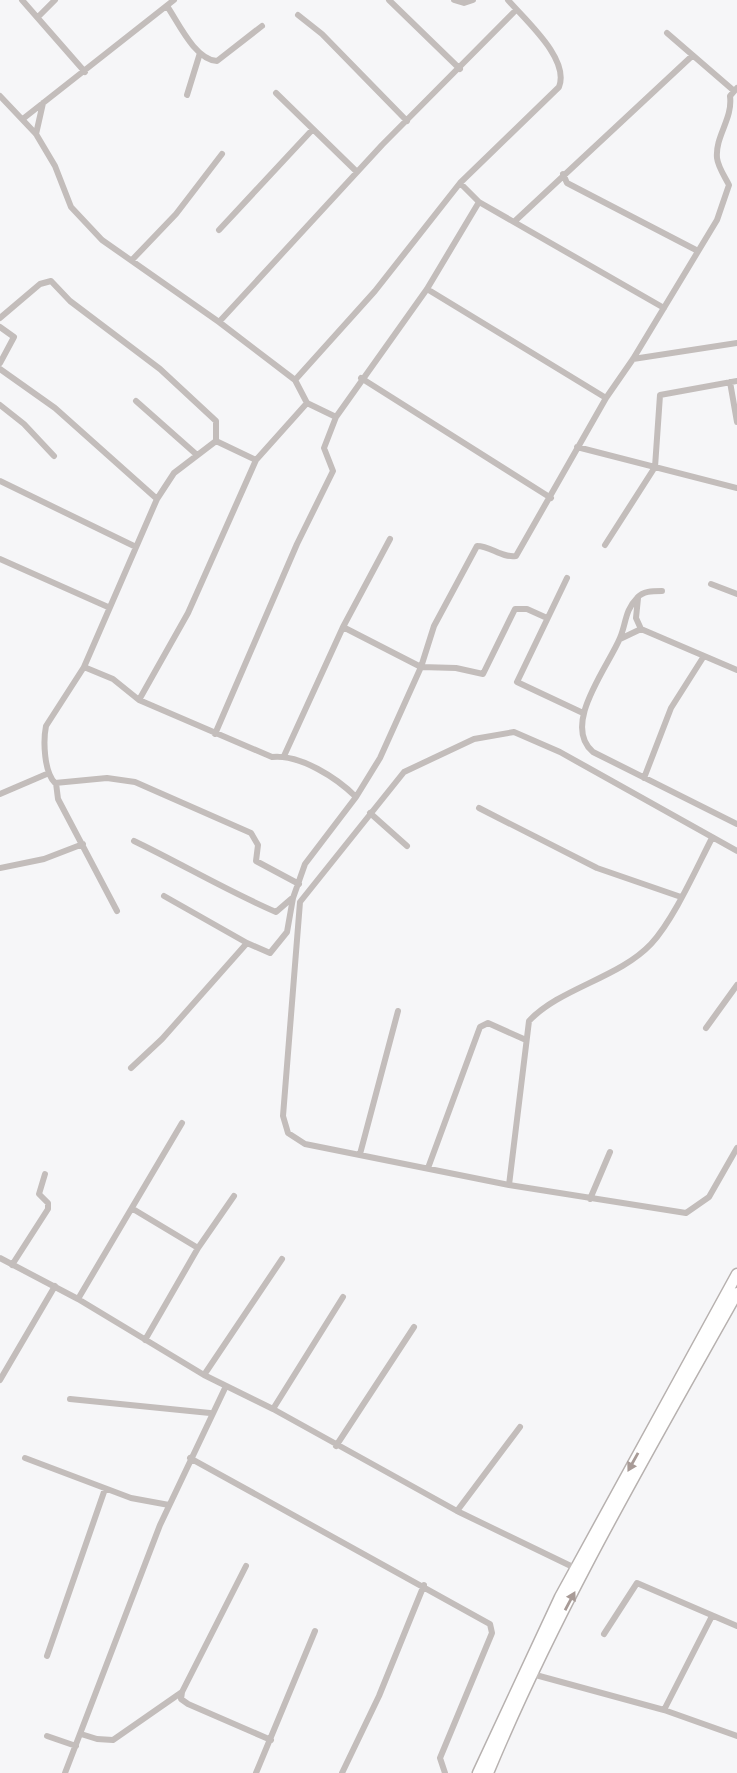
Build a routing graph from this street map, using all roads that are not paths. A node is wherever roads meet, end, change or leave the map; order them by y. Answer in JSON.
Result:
{"nodes":[{"id":1,"x":22,"y":0,"type":"edge"},
{"id":2,"x":55,"y":0,"type":"edge"},
{"id":3,"x":174,"y":0,"type":"edge"},
{"id":4,"x":389,"y":0,"type":"edge"},
{"id":5,"x":454,"y":0,"type":"edge"},
{"id":6,"x":473,"y":0,"type":"edge"},
{"id":7,"x":508,"y":0,"type":"edge"},
{"id":8,"x":167,"y":6,"type":"junction"},
{"id":9,"x":516,"y":10,"type":"junction"},
{"id":10,"x":299,"y":15,"type":"dead end"},
{"id":11,"x":38,"y":17,"type":"junction"},
{"id":12,"x":262,"y":26,"type":"dead end"},
{"id":13,"x":667,"y":33,"type":"dead end"},
{"id":14,"x":200,"y":53,"type":"junction"},
{"id":15,"x":692,"y":56,"type":"junction"},
{"id":16,"x":460,"y":69,"type":"junction"},
{"id":17,"x":85,"y":72,"type":"junction"},
{"id":18,"x":735,"y":89,"type":"edge"},
{"id":19,"x":276,"y":93,"type":"dead end"},
{"id":20,"x":187,"y":95,"type":"dead end"},
{"id":21,"x":0,"y":96,"type":"edge"},
{"id":22,"x":43,"y":103,"type":"junction"},
{"id":23,"x":3,"y":105,"type":"edge"},
{"id":24,"x":24,"y":118,"type":"junction"},
{"id":25,"x":407,"y":121,"type":"junction"},
{"id":26,"x":313,"y":129,"type":"junction"},
{"id":27,"x":36,"y":134,"type":"junction"},
{"id":28,"x":222,"y":154,"type":"dead end"},
{"id":29,"x":357,"y":172,"type":"junction"},
{"id":30,"x":563,"y":174,"type":"junction"},
{"id":31,"x":460,"y":183,"type":"junction"},
{"id":32,"x":479,"y":202,"type":"junction"},
{"id":33,"x":515,"y":221,"type":"junction"},
{"id":34,"x":219,"y":230,"type":"dead end"},
{"id":35,"x":698,"y":251,"type":"junction"},
{"id":36,"x":132,"y":260,"type":"junction"},
{"id":37,"x":427,"y":289,"type":"junction"},
{"id":38,"x":664,"y":308,"type":"junction"},
{"id":39,"x":0,"y":318,"type":"edge"},
{"id":40,"x":219,"y":322,"type":"junction"},
{"id":41,"x":0,"y":327,"type":"edge"},
{"id":42,"x":737,"y":343,"type":"edge"},
{"id":43,"x":633,"y":359,"type":"junction"},
{"id":44,"x":0,"y":363,"type":"edge"},
{"id":45,"x":0,"y":369,"type":"edge"},
{"id":46,"x":361,"y":378,"type":"junction"},
{"id":47,"x":295,"y":380,"type":"junction"},
{"id":48,"x":734,"y":382,"type":"edge"},
{"id":49,"x":606,"y":398,"type":"junction"},
{"id":50,"x":136,"y":401,"type":"dead end"},
{"id":51,"x":307,"y":403,"type":"junction"},
{"id":52,"x":0,"y":405,"type":"edge"},
{"id":53,"x":336,"y":417,"type":"junction"},
{"id":54,"x":737,"y":422,"type":"edge"},
{"id":55,"x":216,"y":441,"type":"junction"},
{"id":56,"x":578,"y":447,"type":"junction"},
{"id":57,"x":197,"y":455,"type":"junction"},
{"id":58,"x":54,"y":456,"type":"dead end"},
{"id":59,"x":256,"y":460,"type":"junction"},
{"id":60,"x":655,"y":467,"type":"junction"},
{"id":61,"x":0,"y":481,"type":"edge"},
{"id":62,"x":737,"y":488,"type":"edge"},
{"id":63,"x":551,"y":498,"type":"junction"},
{"id":64,"x":157,"y":499,"type":"junction"},
{"id":65,"x":390,"y":539,"type":"dead end"},
{"id":66,"x":605,"y":545,"type":"dead end"},
{"id":67,"x":136,"y":547,"type":"junction"},
{"id":68,"x":0,"y":559,"type":"edge"},
{"id":69,"x":567,"y":578,"type":"dead end"},
{"id":70,"x":711,"y":584,"type":"dead end"},
{"id":71,"x":662,"y":591,"type":"dead end"},
{"id":72,"x":737,"y":594,"type":"edge"},
{"id":73,"x":638,"y":596,"type":"junction"},
{"id":74,"x":108,"y":607,"type":"junction"},
{"id":75,"x":547,"y":618,"type":"junction"},
{"id":76,"x":343,"y":627,"type":"junction"},
{"id":77,"x":640,"y":629,"type":"junction"},
{"id":78,"x":620,"y":639,"type":"junction"},
{"id":79,"x":704,"y":656,"type":"junction"},
{"id":80,"x":84,"y":667,"type":"junction"},
{"id":81,"x":421,"y":667,"type":"junction"},
{"id":82,"x":737,"y":670,"type":"edge"},
{"id":83,"x":139,"y":700,"type":"junction"},
{"id":84,"x":583,"y":713,"type":"junction"},
{"id":85,"x":215,"y":734,"type":"junction"},
{"id":86,"x":284,"y":756,"type":"junction"},
{"id":87,"x":49,"y":773,"type":"junction"},
{"id":88,"x":644,"y":778,"type":"junction"},
{"id":89,"x":55,"y":783,"type":"junction"},
{"id":90,"x":0,"y":794,"type":"edge"},
{"id":91,"x":356,"y":797,"type":"junction"},
{"id":92,"x":479,"y":808,"type":"dead end"},
{"id":93,"x":370,"y":813,"type":"junction"},
{"id":94,"x":737,"y":824,"type":"edge"},
{"id":95,"x":712,"y":838,"type":"junction"},
{"id":96,"x":134,"y":841,"type":"dead end"},
{"id":97,"x":83,"y":844,"type":"junction"},
{"id":98,"x":407,"y":846,"type":"dead end"},
{"id":99,"x":737,"y":851,"type":"edge"},
{"id":100,"x":0,"y":868,"type":"edge"},
{"id":101,"x":299,"y":884,"type":"junction"},
{"id":102,"x":164,"y":896,"type":"dead end"},
{"id":103,"x":681,"y":897,"type":"junction"},
{"id":104,"x":293,"y":898,"type":"junction"},
{"id":105,"x":117,"y":911,"type":"dead end"},
{"id":106,"x":247,"y":943,"type":"junction"},
{"id":107,"x":737,"y":985,"type":"edge"},
{"id":108,"x":398,"y":1010,"type":"dead end"},
{"id":109,"x":706,"y":1028,"type":"dead end"},
{"id":110,"x":526,"y":1040,"type":"junction"},
{"id":111,"x":131,"y":1068,"type":"dead end"},
{"id":112,"x":182,"y":1123,"type":"dead end"},
{"id":113,"x":737,"y":1148,"type":"edge"},
{"id":114,"x":610,"y":1152,"type":"dead end"},
{"id":115,"x":360,"y":1154,"type":"junction"},
{"id":116,"x":428,"y":1168,"type":"junction"},
{"id":117,"x":45,"y":1174,"type":"dead end"},
{"id":118,"x":509,"y":1185,"type":"junction"},
{"id":119,"x":234,"y":1196,"type":"dead end"},
{"id":120,"x":590,"y":1199,"type":"junction"},
{"id":121,"x":132,"y":1209,"type":"junction"},
{"id":122,"x":198,"y":1248,"type":"junction"},
{"id":123,"x":0,"y":1258,"type":"edge"},
{"id":124,"x":282,"y":1259,"type":"dead end"},
{"id":125,"x":12,"y":1265,"type":"junction"},
{"id":126,"x":737,"y":1273,"type":"edge"},
{"id":127,"x":55,"y":1286,"type":"junction"},
{"id":128,"x":737,"y":1293,"type":"edge"},
{"id":129,"x":343,"y":1297,"type":"dead end"},
{"id":130,"x":78,"y":1298,"type":"junction"},
{"id":131,"x":414,"y":1327,"type":"dead end"},
{"id":132,"x":145,"y":1340,"type":"junction"},
{"id":133,"x":705,"y":1341,"type":"junction"},
{"id":134,"x":204,"y":1375,"type":"junction"},
{"id":135,"x":0,"y":1380,"type":"edge"},
{"id":136,"x":226,"y":1385,"type":"junction"},
{"id":137,"x":70,"y":1399,"type":"dead end"},
{"id":138,"x":273,"y":1409,"type":"junction"},
{"id":139,"x":211,"y":1413,"type":"junction"},
{"id":140,"x":520,"y":1427,"type":"dead end"},
{"id":141,"x":336,"y":1446,"type":"junction"},
{"id":142,"x":25,"y":1458,"type":"dead end"},
{"id":143,"x":190,"y":1458,"type":"junction"},
{"id":144,"x":105,"y":1489,"type":"junction"},
{"id":145,"x":169,"y":1505,"type":"junction"},
{"id":146,"x":457,"y":1511,"type":"junction"},
{"id":147,"x":246,"y":1566,"type":"dead end"},
{"id":148,"x":575,"y":1568,"type":"junction"},
{"id":149,"x":424,"y":1585,"type":"junction"},
{"id":150,"x":712,"y":1616,"type":"junction"},
{"id":151,"x":737,"y":1626,"type":"edge"},
{"id":152,"x":315,"y":1631,"type":"dead end"},
{"id":153,"x":604,"y":1634,"type":"dead end"},
{"id":154,"x":47,"y":1656,"type":"dead end"},
{"id":155,"x":532,"y":1674,"type":"junction"},
{"id":156,"x":182,"y":1692,"type":"junction"},
{"id":157,"x":664,"y":1710,"type":"junction"},
{"id":158,"x":81,"y":1734,"type":"junction"},
{"id":159,"x":47,"y":1736,"type":"dead end"},
{"id":160,"x":737,"y":1736,"type":"edge"},
{"id":161,"x":271,"y":1741,"type":"junction"},
{"id":162,"x":76,"y":1746,"type":"junction"},
{"id":163,"x":65,"y":1773,"type":"edge"},
{"id":164,"x":256,"y":1773,"type":"edge"},
{"id":165,"x":342,"y":1773,"type":"edge"},
{"id":166,"x":445,"y":1773,"type":"edge"},
{"id":167,"x":478,"y":1773,"type":"edge"},
{"id":168,"x":488,"y":1773,"type":"edge"}],
"edges":[{"from":1,"to":11,"type":"street"},
{"from":2,"to":11,"type":"street"},
{"from":3,"to":8,"type":"street"},
{"from":4,"to":16,"type":"street"},
{"from":5,"to":6,"type":"street"},
{"from":7,"to":9,"type":"street"},
{"from":8,"to":14,"type":"street"},
{"from":8,"to":17,"type":"street"},
{"from":9,"to":16,"type":"street"},
{"from":9,"to":31,"type":"street"},
{"from":10,"to":25,"type":"street"},
{"from":11,"to":17,"type":"street"},
{"from":12,"to":14,"type":"street"},
{"from":13,"to":15,"type":"street"},
{"from":14,"to":20,"type":"street"},
{"from":15,"to":18,"type":"street"},
{"from":15,"to":30,"type":"street"},
{"from":16,"to":25,"type":"street"},
{"from":17,"to":22,"type":"street"},
{"from":18,"to":35,"type":"street"},
{"from":19,"to":26,"type":"street"},
{"from":21,"to":23,"type":"street"},
{"from":22,"to":24,"type":"street"},
{"from":22,"to":27,"type":"street"},
{"from":23,"to":24,"type":"street"},
{"from":24,"to":27,"type":"street"},
{"from":25,"to":29,"type":"street"},
{"from":26,"to":29,"type":"street"},
{"from":26,"to":34,"type":"street"},
{"from":27,"to":36,"type":"street"},
{"from":28,"to":36,"type":"street"},
{"from":29,"to":40,"type":"street"},
{"from":30,"to":33,"type":"street"},
{"from":30,"to":35,"type":"street"},
{"from":31,"to":32,"type":"street"},
{"from":31,"to":47,"type":"street"},
{"from":32,"to":33,"type":"street"},
{"from":32,"to":37,"type":"street"},
{"from":33,"to":38,"type":"street"},
{"from":35,"to":38,"type":"street"},
{"from":36,"to":40,"type":"street"},
{"from":37,"to":46,"type":"street"},
{"from":37,"to":49,"type":"street"},
{"from":38,"to":43,"type":"street"},
{"from":39,"to":55,"type":"street"},
{"from":40,"to":47,"type":"street"},
{"from":41,"to":44,"type":"street"},
{"from":42,"to":43,"type":"street"},
{"from":43,"to":49,"type":"street"},
{"from":45,"to":64,"type":"street"},
{"from":46,"to":53,"type":"street"},
{"from":46,"to":63,"type":"street"},
{"from":47,"to":51,"type":"street"},
{"from":48,"to":54,"type":"street"},
{"from":48,"to":60,"type":"street"},
{"from":49,"to":56,"type":"street"},
{"from":50,"to":57,"type":"street"},
{"from":51,"to":53,"type":"street"},
{"from":51,"to":59,"type":"street"},
{"from":52,"to":58,"type":"street"},
{"from":53,"to":85,"type":"street"},
{"from":55,"to":57,"type":"street"},
{"from":55,"to":59,"type":"street"},
{"from":56,"to":60,"type":"street"},
{"from":56,"to":63,"type":"street"},
{"from":57,"to":64,"type":"street"},
{"from":59,"to":83,"type":"street"},
{"from":60,"to":62,"type":"street"},
{"from":60,"to":66,"type":"street"},
{"from":61,"to":67,"type":"street"},
{"from":63,"to":81,"type":"street"},
{"from":64,"to":67,"type":"street"},
{"from":65,"to":76,"type":"street"},
{"from":67,"to":74,"type":"street"},
{"from":68,"to":74,"type":"street"},
{"from":69,"to":75,"type":"street"},
{"from":70,"to":72,"type":"street"},
{"from":71,"to":73,"type":"street"},
{"from":73,"to":77,"type":"street"},
{"from":73,"to":78,"type":"street"},
{"from":74,"to":80,"type":"street"},
{"from":75,"to":81,"type":"street"},
{"from":75,"to":84,"type":"street"},
{"from":76,"to":81,"type":"street"},
{"from":76,"to":86,"type":"street"},
{"from":77,"to":78,"type":"street"},
{"from":77,"to":79,"type":"street"},
{"from":78,"to":84,"type":"street"},
{"from":79,"to":82,"type":"street"},
{"from":79,"to":88,"type":"street"},
{"from":80,"to":83,"type":"street"},
{"from":80,"to":87,"type":"street"},
{"from":81,"to":91,"type":"street"},
{"from":83,"to":85,"type":"street"},
{"from":84,"to":88,"type":"street"},
{"from":85,"to":86,"type":"street"},
{"from":86,"to":91,"type":"street"},
{"from":87,"to":89,"type":"street"},
{"from":87,"to":90,"type":"street"},
{"from":88,"to":94,"type":"street"},
{"from":89,"to":97,"type":"street"},
{"from":89,"to":101,"type":"street"},
{"from":91,"to":101,"type":"street"},
{"from":92,"to":103,"type":"street"},
{"from":93,"to":95,"type":"street"},
{"from":93,"to":98,"type":"street"},
{"from":93,"to":115,"type":"street"},
{"from":95,"to":99,"type":"street"},
{"from":95,"to":103,"type":"street"},
{"from":96,"to":104,"type":"street"},
{"from":97,"to":100,"type":"street"},
{"from":97,"to":105,"type":"street"},
{"from":101,"to":104,"type":"street"},
{"from":102,"to":106,"type":"street"},
{"from":103,"to":110,"type":"street"},
{"from":104,"to":106,"type":"street"},
{"from":106,"to":111,"type":"street"},
{"from":107,"to":109,"type":"street"},
{"from":108,"to":115,"type":"street"},
{"from":110,"to":116,"type":"street"},
{"from":110,"to":118,"type":"street"},
{"from":112,"to":121,"type":"street"},
{"from":113,"to":120,"type":"street"},
{"from":114,"to":120,"type":"street"},
{"from":115,"to":116,"type":"street"},
{"from":116,"to":118,"type":"street"},
{"from":117,"to":125,"type":"street"},
{"from":118,"to":120,"type":"street"},
{"from":119,"to":122,"type":"street"},
{"from":121,"to":122,"type":"street"},
{"from":121,"to":130,"type":"street"},
{"from":122,"to":132,"type":"street"},
{"from":123,"to":125,"type":"street"},
{"from":124,"to":134,"type":"street"},
{"from":125,"to":127,"type":"street"},
{"from":126,"to":133,"type":"highway"},
{"from":127,"to":130,"type":"street"},
{"from":127,"to":135,"type":"street"},
{"from":128,"to":133,"type":"highway"},
{"from":129,"to":138,"type":"street"},
{"from":130,"to":132,"type":"street"},
{"from":131,"to":141,"type":"street"},
{"from":132,"to":134,"type":"street"},
{"from":133,"to":148,"type":"highway","one_way":true},
{"from":155,"to":133,"type":"highway","one_way":true},
{"from":134,"to":136,"type":"street"},
{"from":136,"to":138,"type":"street"},
{"from":136,"to":139,"type":"street"},
{"from":137,"to":139,"type":"street"},
{"from":138,"to":141,"type":"street"},
{"from":139,"to":143,"type":"street"},
{"from":140,"to":146,"type":"street"},
{"from":141,"to":146,"type":"street"},
{"from":142,"to":144,"type":"street"},
{"from":143,"to":145,"type":"street"},
{"from":143,"to":149,"type":"street"},
{"from":144,"to":145,"type":"street"},
{"from":144,"to":154,"type":"street"},
{"from":145,"to":158,"type":"street"},
{"from":146,"to":148,"type":"street"},
{"from":147,"to":156,"type":"street"},
{"from":148,"to":167,"type":"highway"},
{"from":149,"to":165,"type":"street"},
{"from":149,"to":166,"type":"street"},
{"from":150,"to":151,"type":"street"},
{"from":150,"to":153,"type":"street"},
{"from":150,"to":157,"type":"street"},
{"from":152,"to":161,"type":"street"},
{"from":155,"to":157,"type":"street"},
{"from":155,"to":168,"type":"highway"},
{"from":156,"to":158,"type":"street"},
{"from":156,"to":161,"type":"street"},
{"from":157,"to":160,"type":"street"},
{"from":158,"to":162,"type":"street"},
{"from":159,"to":162,"type":"street"},
{"from":161,"to":164,"type":"street"},
{"from":162,"to":163,"type":"street"}]}
